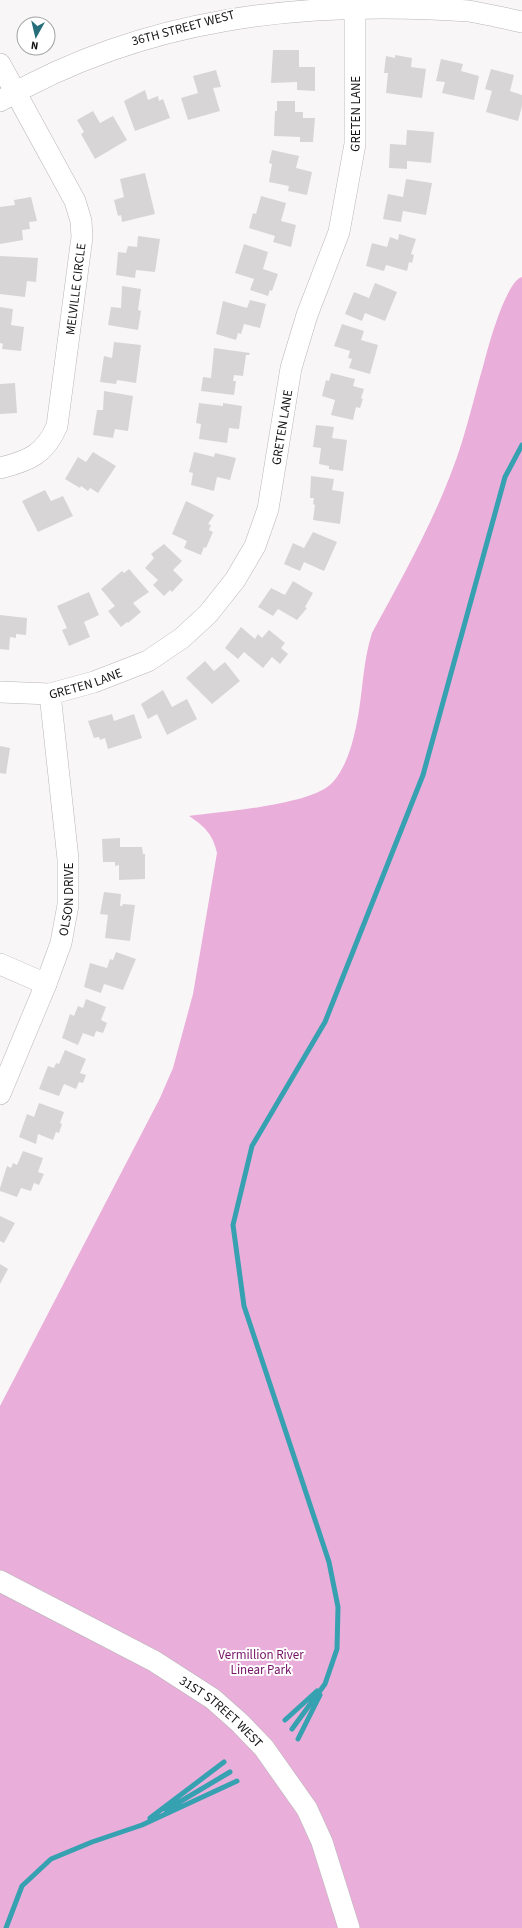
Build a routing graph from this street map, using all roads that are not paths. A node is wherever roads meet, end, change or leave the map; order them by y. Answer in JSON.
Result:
{"nodes":[{"id":1,"x":355,"y":3,"type":"junction"},
{"id":2,"x":522,"y":22,"type":"edge"},
{"id":3,"x":0,"y":64,"type":"edge"},
{"id":4,"x":8,"y":96,"type":"edge"},
{"id":5,"x":0,"y":468,"type":"edge"},
{"id":6,"x":0,"y":692,"type":"edge"},
{"id":7,"x":50,"y":694,"type":"junction"},
{"id":8,"x":0,"y":964,"type":"edge"},
{"id":9,"x":46,"y":984,"type":"junction"},
{"id":10,"x":0,"y":1094,"type":"edge"},
{"id":11,"x":0,"y":1581,"type":"edge"},
{"id":12,"x":349,"y":1928,"type":"edge"}],
"edges":[{"from":1,"to":2,"type":"street","name":"36TH STREET WEST"},
{"from":1,"to":4,"type":"street","name":"36TH STREET WEST"},
{"from":1,"to":7,"type":"street","name":"GRETEN LANE"},
{"from":3,"to":4,"type":"street","name":"MELVILLE CIRCLE"},
{"from":4,"to":5,"type":"street","name":"MELVILLE CIRCLE"},
{"from":6,"to":7,"type":"street","name":"GRETEN LANE"},
{"from":7,"to":9,"type":"street","name":"OLSON DRIVE"},
{"from":8,"to":9,"type":"street"},
{"from":9,"to":10,"type":"street","name":"OLSON DRIVE"},
{"from":11,"to":12,"type":"street","name":"31ST STREET WEST"}]}
